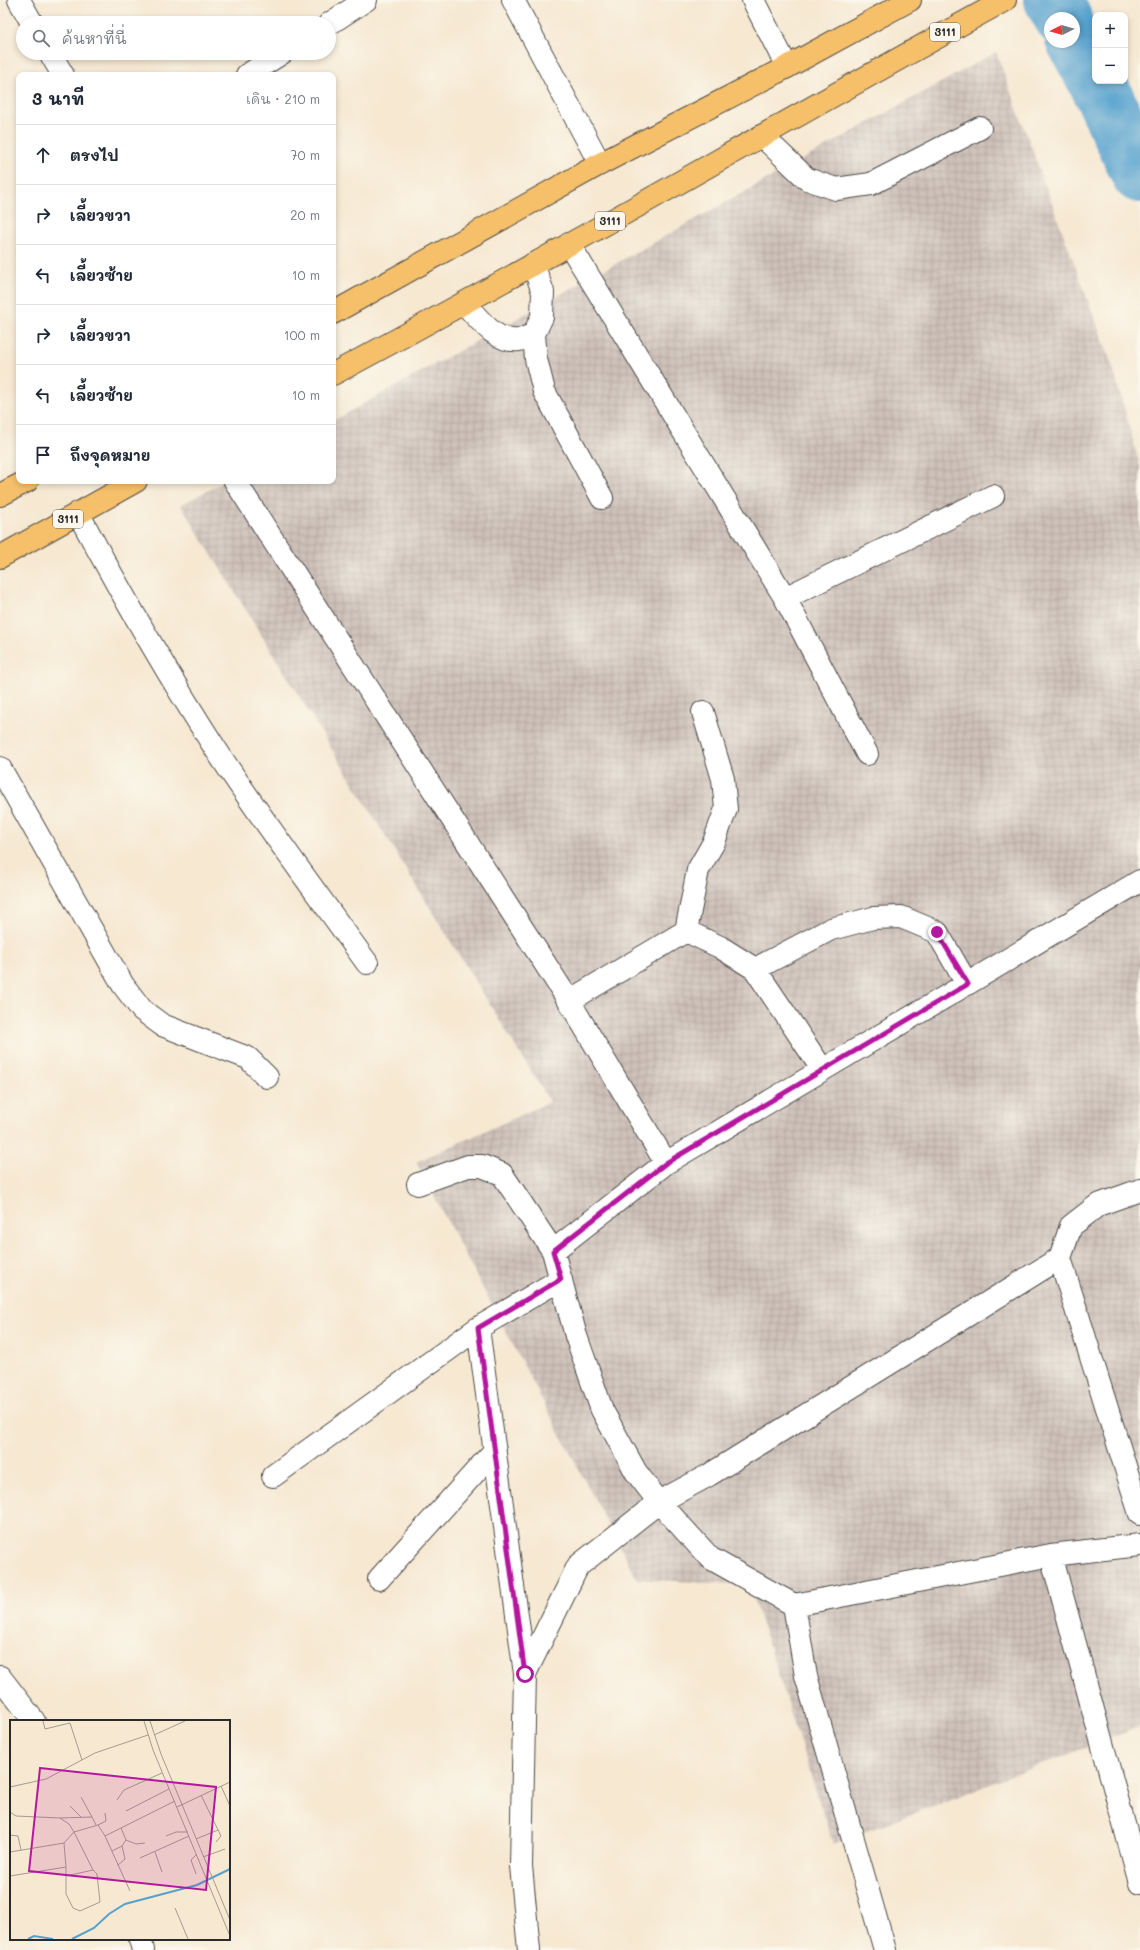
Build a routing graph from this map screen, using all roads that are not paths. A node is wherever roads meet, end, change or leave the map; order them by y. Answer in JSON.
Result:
{"nodes":[{"id":1,"x":19,"y":0,"type":"edge"},
{"id":2,"x":366,"y":0,"type":"edge"},
{"id":3,"x":513,"y":0,"type":"edge"},
{"id":4,"x":753,"y":0,"type":"edge"},
{"id":5,"x":910,"y":0,"type":"edge"},
{"id":6,"x":1005,"y":0,"type":"edge"},
{"id":7,"x":28,"y":16,"type":"edge"},
{"id":8,"x":336,"y":19,"type":"edge"},
{"id":9,"x":54,"y":60,"type":"edge"},
{"id":10,"x":271,"y":60,"type":"edge"},
{"id":11,"x":787,"y":67,"type":"junction"},
{"id":12,"x":61,"y":72,"type":"edge"},
{"id":13,"x":252,"y":72,"type":"edge"},
{"id":14,"x":980,"y":128,"type":"dead end"},
{"id":15,"x":762,"y":136,"type":"junction"},
{"id":16,"x":600,"y":164,"type":"junction"},
{"id":17,"x":569,"y":244,"type":"junction"},
{"id":18,"x":533,"y":264,"type":"junction"},
{"id":19,"x":465,"y":304,"type":"junction"},
{"id":20,"x":336,"y":311,"type":"edge"},
{"id":21,"x":534,"y":334,"type":"junction"},
{"id":22,"x":336,"y":372,"type":"edge"},
{"id":23,"x":21,"y":484,"type":"edge"},
{"id":24,"x":131,"y":484,"type":"edge"},
{"id":25,"x":237,"y":484,"type":"edge"},
{"id":26,"x":0,"y":495,"type":"edge"},
{"id":27,"x":993,"y":496,"type":"dead end"},
{"id":28,"x":602,"y":498,"type":"dead end"},
{"id":29,"x":78,"y":513,"type":"junction"},
{"id":30,"x":0,"y":557,"type":"edge"},
{"id":31,"x":785,"y":598,"type":"junction"},
{"id":32,"x":703,"y":712,"type":"dead end"},
{"id":33,"x":867,"y":754,"type":"dead end"},
{"id":34,"x":0,"y":768,"type":"edge"},
{"id":35,"x":1140,"y":881,"type":"edge"},
{"id":36,"x":686,"y":931,"type":"junction"},
{"id":37,"x":367,"y":963,"type":"dead end"},
{"id":38,"x":755,"y":969,"type":"junction"},
{"id":39,"x":968,"y":984,"type":"junction"},
{"id":40,"x":569,"y":1001,"type":"junction"},
{"id":41,"x":822,"y":1069,"type":"junction"},
{"id":42,"x":267,"y":1077,"type":"dead end"},
{"id":43,"x":666,"y":1163,"type":"junction"},
{"id":44,"x":418,"y":1184,"type":"dead end"},
{"id":45,"x":1140,"y":1190,"type":"edge"},
{"id":46,"x":553,"y":1251,"type":"junction"},
{"id":47,"x":1060,"y":1258,"type":"junction"},
{"id":48,"x":561,"y":1279,"type":"junction"},
{"id":49,"x":478,"y":1328,"type":"junction"},
{"id":50,"x":494,"y":1450,"type":"junction"},
{"id":51,"x":273,"y":1476,"type":"dead end"},
{"id":52,"x":660,"y":1502,"type":"junction"},
{"id":53,"x":1140,"y":1514,"type":"edge"},
{"id":54,"x":1140,"y":1545,"type":"edge"},
{"id":55,"x":1051,"y":1555,"type":"junction"},
{"id":56,"x":379,"y":1579,"type":"dead end"},
{"id":57,"x":794,"y":1605,"type":"junction"},
{"id":58,"x":525,"y":1674,"type":"junction"},
{"id":59,"x":0,"y":1677,"type":"edge"},
{"id":60,"x":33,"y":1720,"type":"edge"},
{"id":61,"x":1140,"y":1883,"type":"edge"},
{"id":62,"x":140,"y":1940,"type":"edge"},
{"id":63,"x":143,"y":1950,"type":"edge"},
{"id":64,"x":529,"y":1950,"type":"edge"},
{"id":65,"x":885,"y":1950,"type":"edge"}],
"edges":[{"from":1,"to":7,"type":"street"},
{"from":2,"to":8,"type":"street"},
{"from":3,"to":16,"type":"street"},
{"from":4,"to":11,"type":"street"},
{"from":5,"to":11,"type":"main road"},
{"from":6,"to":15,"type":"main road","number":"3111"},
{"from":9,"to":12,"type":"street"},
{"from":10,"to":13,"type":"street"},
{"from":11,"to":16,"type":"main road"},
{"from":14,"to":15,"type":"street"},
{"from":15,"to":17,"type":"main road","number":"3111"},
{"from":16,"to":20,"type":"main road"},
{"from":17,"to":18,"type":"main road","number":"3111"},
{"from":17,"to":31,"type":"street"},
{"from":18,"to":19,"type":"main road","number":"3111"},
{"from":18,"to":21,"type":"street"},
{"from":19,"to":21,"type":"street"},
{"from":19,"to":22,"type":"main road","number":"3111"},
{"from":21,"to":28,"type":"street"},
{"from":23,"to":26,"type":"main road"},
{"from":24,"to":29,"type":"main road","number":"3111"},
{"from":25,"to":40,"type":"street"},
{"from":27,"to":31,"type":"street"},
{"from":29,"to":30,"type":"main road","number":"3111"},
{"from":29,"to":37,"type":"street"},
{"from":31,"to":33,"type":"street"},
{"from":32,"to":36,"type":"street"},
{"from":34,"to":42,"type":"street"},
{"from":35,"to":39,"type":"street"},
{"from":36,"to":38,"type":"street"},
{"from":36,"to":40,"type":"street"},
{"from":38,"to":39,"type":"street"},
{"from":38,"to":41,"type":"street"},
{"from":39,"to":41,"type":"street"},
{"from":40,"to":43,"type":"street"},
{"from":41,"to":43,"type":"street"},
{"from":43,"to":46,"type":"street"},
{"from":44,"to":46,"type":"street"},
{"from":45,"to":47,"type":"street"},
{"from":46,"to":48,"type":"street"},
{"from":47,"to":52,"type":"street"},
{"from":47,"to":53,"type":"street"},
{"from":48,"to":49,"type":"street"},
{"from":48,"to":52,"type":"street"},
{"from":49,"to":50,"type":"street"},
{"from":49,"to":51,"type":"street"},
{"from":50,"to":56,"type":"street"},
{"from":50,"to":58,"type":"street"},
{"from":52,"to":57,"type":"street"},
{"from":52,"to":58,"type":"street"},
{"from":54,"to":55,"type":"street"},
{"from":55,"to":57,"type":"street"},
{"from":55,"to":61,"type":"street"},
{"from":57,"to":65,"type":"street"},
{"from":58,"to":64,"type":"street"},
{"from":59,"to":60,"type":"street"},
{"from":62,"to":63,"type":"street"}]}
